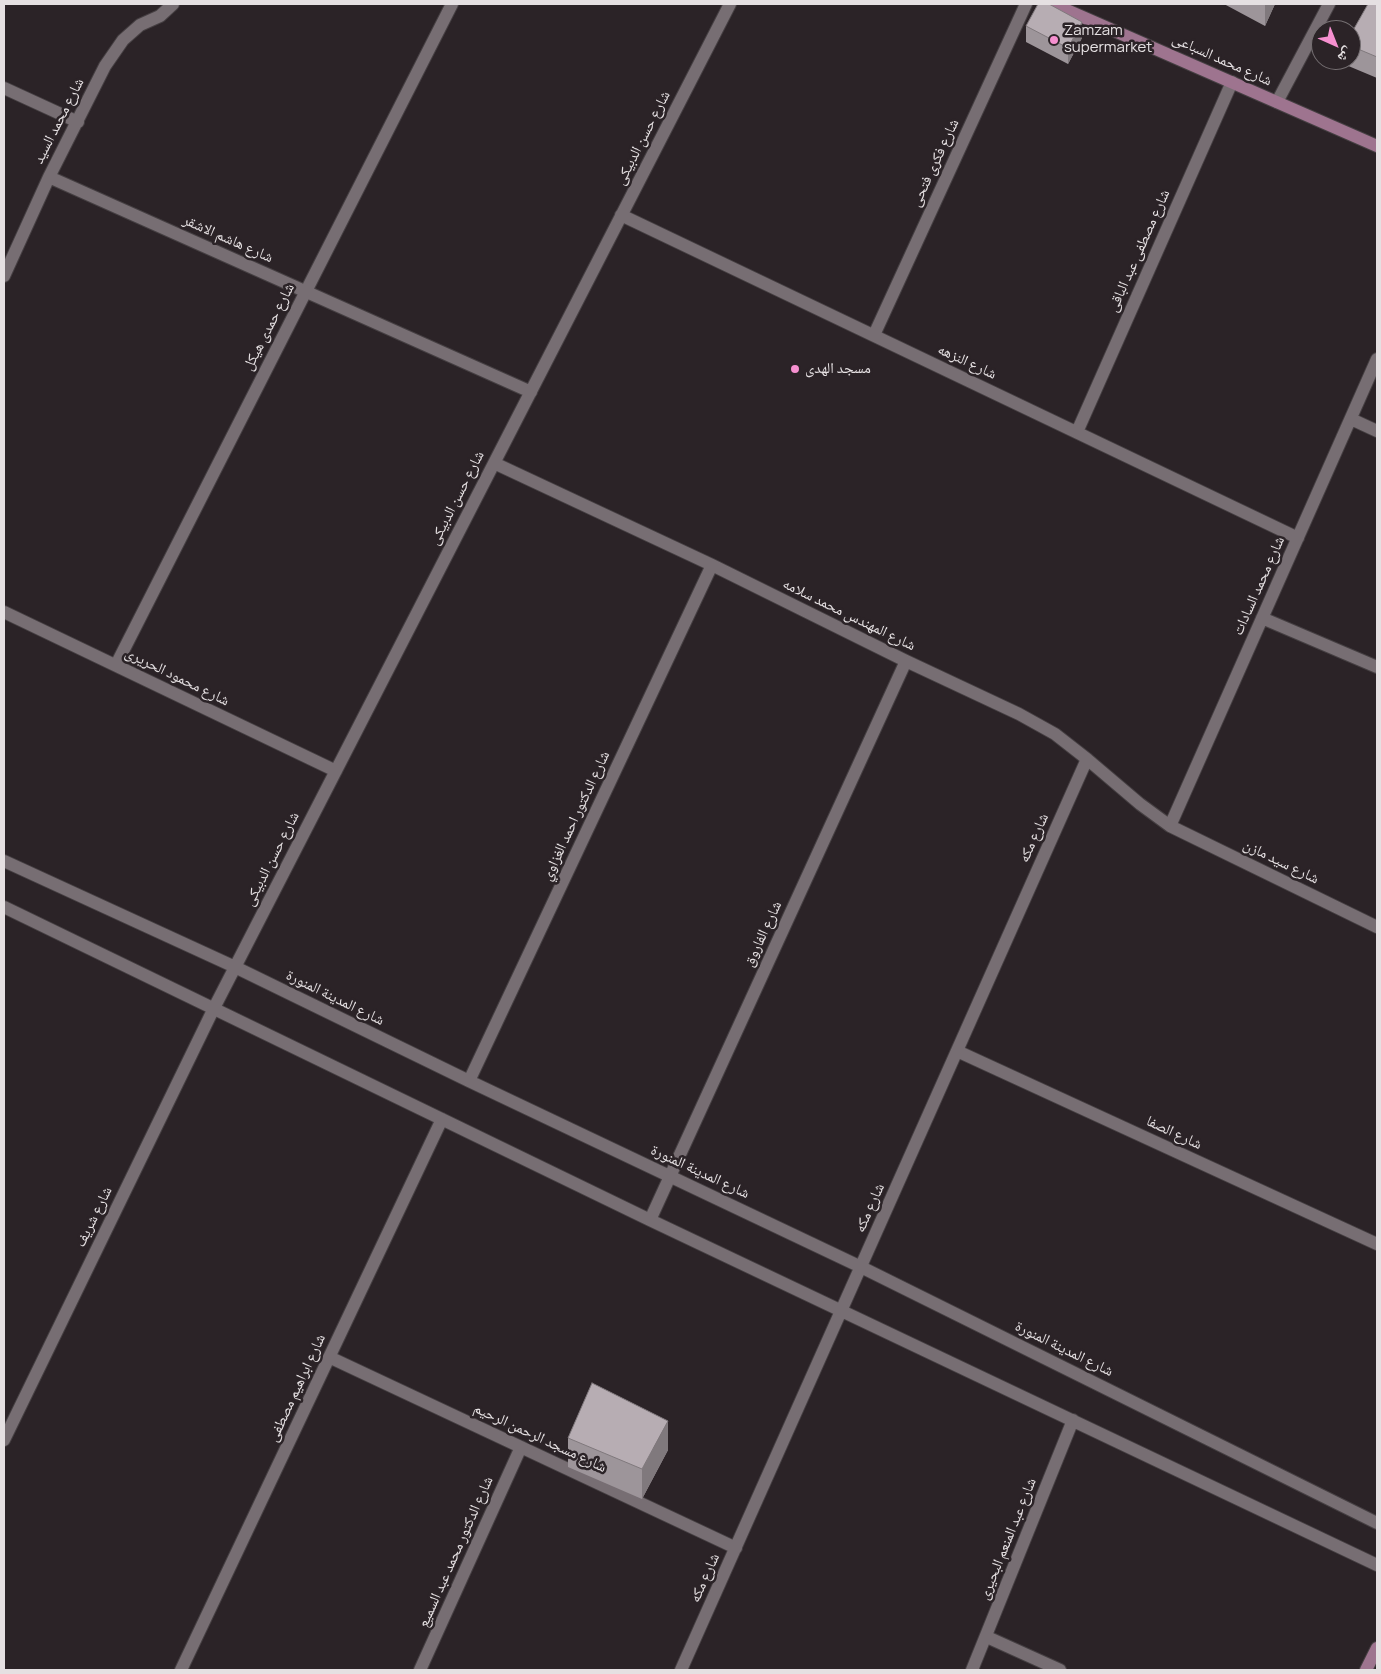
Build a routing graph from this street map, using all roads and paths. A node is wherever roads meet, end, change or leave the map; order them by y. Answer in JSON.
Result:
{"nodes":[{"id":1,"x":173,"y":4,"type":"edge"},
{"id":2,"x":452,"y":4,"type":"edge"},
{"id":3,"x":730,"y":4,"type":"edge"},
{"id":4,"x":1026,"y":4,"type":"edge"},
{"id":5,"x":1053,"y":4,"type":"edge"},
{"id":6,"x":1329,"y":4,"type":"edge"},
{"id":7,"x":1232,"y":82,"type":"junction"},
{"id":8,"x":4,"y":88,"type":"edge"},
{"id":9,"x":1277,"y":102,"type":"junction"},
{"id":10,"x":78,"y":122,"type":"junction"},
{"id":11,"x":1377,"y":146,"type":"edge"},
{"id":12,"x":49,"y":177,"type":"junction"},
{"id":13,"x":621,"y":215,"type":"junction"},
{"id":14,"x":4,"y":276,"type":"edge"},
{"id":15,"x":306,"y":291,"type":"junction"},
{"id":16,"x":874,"y":336,"type":"junction"},
{"id":17,"x":1377,"y":359,"type":"edge"},
{"id":18,"x":530,"y":392,"type":"junction"},
{"id":19,"x":1350,"y":419,"type":"junction"},
{"id":20,"x":1377,"y":431,"type":"edge"},
{"id":21,"x":1076,"y":432,"type":"junction"},
{"id":22,"x":494,"y":463,"type":"junction"},
{"id":23,"x":1298,"y":538,"type":"junction"},
{"id":24,"x":712,"y":565,"type":"junction"},
{"id":25,"x":4,"y":612,"type":"edge"},
{"id":26,"x":1262,"y":618,"type":"junction"},
{"id":27,"x":906,"y":661,"type":"junction"},
{"id":28,"x":116,"y":665,"type":"junction"},
{"id":29,"x":1377,"y":667,"type":"edge"},
{"id":30,"x":1088,"y":759,"type":"junction"},
{"id":31,"x":336,"y":771,"type":"junction"},
{"id":32,"x":1170,"y":826,"type":"junction"},
{"id":33,"x":4,"y":861,"type":"edge"},
{"id":34,"x":5,"y":911,"type":"edge"},
{"id":35,"x":1377,"y":928,"type":"edge"},
{"id":36,"x":235,"y":967,"type":"junction"},
{"id":37,"x":214,"y":1008,"type":"junction"},
{"id":38,"x":957,"y":1051,"type":"junction"},
{"id":39,"x":469,"y":1081,"type":"junction"},
{"id":40,"x":442,"y":1119,"type":"junction"},
{"id":41,"x":671,"y":1175,"type":"junction"},
{"id":42,"x":650,"y":1220,"type":"junction"},
{"id":43,"x":1377,"y":1244,"type":"edge"},
{"id":44,"x":861,"y":1267,"type":"junction"},
{"id":45,"x":842,"y":1310,"type":"junction"},
{"id":46,"x":329,"y":1357,"type":"junction"},
{"id":47,"x":1073,"y":1420,"type":"junction"},
{"id":48,"x":4,"y":1440,"type":"edge"},
{"id":49,"x":521,"y":1447,"type":"junction"},
{"id":50,"x":1377,"y":1522,"type":"edge"},
{"id":51,"x":736,"y":1548,"type":"junction"},
{"id":52,"x":1377,"y":1565,"type":"edge"},
{"id":53,"x":987,"y":1637,"type":"junction"},
{"id":54,"x":1377,"y":1648,"type":"edge"},
{"id":55,"x":181,"y":1670,"type":"edge"},
{"id":56,"x":420,"y":1670,"type":"edge"},
{"id":57,"x":681,"y":1670,"type":"edge"},
{"id":58,"x":972,"y":1670,"type":"edge"},
{"id":59,"x":1060,"y":1670,"type":"edge"},
{"id":60,"x":1366,"y":1670,"type":"edge"}],
"edges":[{"from":1,"to":10,"type":"street","name":"شارع محمد السيد"},
{"from":2,"to":15,"type":"street","name":"شارع حمدى هيكل"},
{"from":3,"to":13,"type":"street","name":"شارع حسن الدبيكى"},
{"from":4,"to":16,"type":"street","name":"شارع فكرى فتحى"},
{"from":5,"to":7,"type":"street","name":"شارع محمد السباعى"},
{"from":6,"to":9,"type":"street"},
{"from":7,"to":9,"type":"street","name":"شارع محمد السباعى"},
{"from":7,"to":21,"type":"street","name":"شارع مصطفى عبد الباقى"},
{"from":8,"to":10,"type":"street"},
{"from":9,"to":11,"type":"street","name":"شارع محمد السباعى"},
{"from":10,"to":12,"type":"street","name":"شارع محمد السيد"},
{"from":12,"to":14,"type":"street","name":"شارع محمد السيد"},
{"from":12,"to":15,"type":"street","name":"شارع هاشم الاشقر"},
{"from":13,"to":16,"type":"street","name":"شارع النزهه"},
{"from":13,"to":18,"type":"street","name":"شارع حسن الدبيكى"},
{"from":15,"to":18,"type":"street","name":"شارع هاشم الاشقر"},
{"from":15,"to":28,"type":"street","name":"شارع حمدى هيكل"},
{"from":16,"to":21,"type":"street","name":"شارع النزهه"},
{"from":17,"to":19,"type":"street","name":"شارع محمد السادات"},
{"from":18,"to":22,"type":"street","name":"شارع حسن الدبيكى"},
{"from":19,"to":20,"type":"street"},
{"from":19,"to":23,"type":"street","name":"شارع محمد السادات"},
{"from":21,"to":23,"type":"street","name":"شارع النزهه"},
{"from":22,"to":24,"type":"street","name":"شارع المهندس محمد سلامه"},
{"from":22,"to":31,"type":"street","name":"شارع حسن الدبيكى"},
{"from":23,"to":26,"type":"street","name":"شارع محمد السادات"},
{"from":24,"to":27,"type":"street","name":"شارع المهندس محمد سلامه"},
{"from":24,"to":39,"type":"street","name":"شارع الدكتور احمد الغزاوي"},
{"from":25,"to":28,"type":"street","name":"شارع محمود الحريرى"},
{"from":26,"to":29,"type":"street"},
{"from":26,"to":32,"type":"street","name":"شارع محمد السادات"},
{"from":27,"to":30,"type":"street","name":"شارع المهندس محمد سلامه"},
{"from":27,"to":41,"type":"street","name":"شارع الفاروق"},
{"from":28,"to":31,"type":"street","name":"شارع محمود الحريرى"},
{"from":30,"to":32,"type":"street","name":"شارع المهندس محمد سلامه"},
{"from":30,"to":38,"type":"street","name":"شارع مكه"},
{"from":31,"to":36,"type":"street","name":"شارع حسن الدبيكى"},
{"from":32,"to":35,"type":"street","name":"شارع سيد مازن"},
{"from":33,"to":36,"type":"street","name":"شارع المدينة المنورة"},
{"from":34,"to":37,"type":"street"},
{"from":36,"to":37,"type":"street","name":"شارع حسن الدبيكى"},
{"from":36,"to":39,"type":"street","name":"شارع المدينة المنورة"},
{"from":37,"to":40,"type":"street"},
{"from":37,"to":48,"type":"street","name":"شارع شريف"},
{"from":38,"to":43,"type":"street","name":"شارع الصفا"},
{"from":38,"to":44,"type":"street","name":"شارع مكه"},
{"from":39,"to":41,"type":"street","name":"شارع المدينة المنورة"},
{"from":40,"to":42,"type":"street"},
{"from":40,"to":46,"type":"street","name":"شارع ابراهيم مصطفى"},
{"from":41,"to":42,"type":"street","name":"شارع الفاروق"},
{"from":41,"to":44,"type":"street","name":"شارع المدينة المنورة"},
{"from":42,"to":45,"type":"street"},
{"from":44,"to":45,"type":"street","name":"شارع مكه"},
{"from":44,"to":50,"type":"street","name":"شارع المدينة المنورة"},
{"from":45,"to":47,"type":"street"},
{"from":45,"to":51,"type":"street","name":"شارع مكه"},
{"from":46,"to":49,"type":"street","name":"شارع مسجد الرحمن الرحيم"},
{"from":46,"to":55,"type":"street","name":"شارع ابراهيم مصطفى"},
{"from":47,"to":52,"type":"street"},
{"from":47,"to":53,"type":"street","name":"شارع عبد المنعم البحيرى"},
{"from":49,"to":51,"type":"street","name":"شارع مسجد الرحمن الرحيم"},
{"from":49,"to":56,"type":"street","name":"شارع الدكتور محمد عبد السميع"},
{"from":51,"to":57,"type":"street","name":"شارع مكه"},
{"from":53,"to":58,"type":"street","name":"شارع عبد المنعم البحيرى"},
{"from":53,"to":59,"type":"street"},
{"from":54,"to":60,"type":"street"}]}
